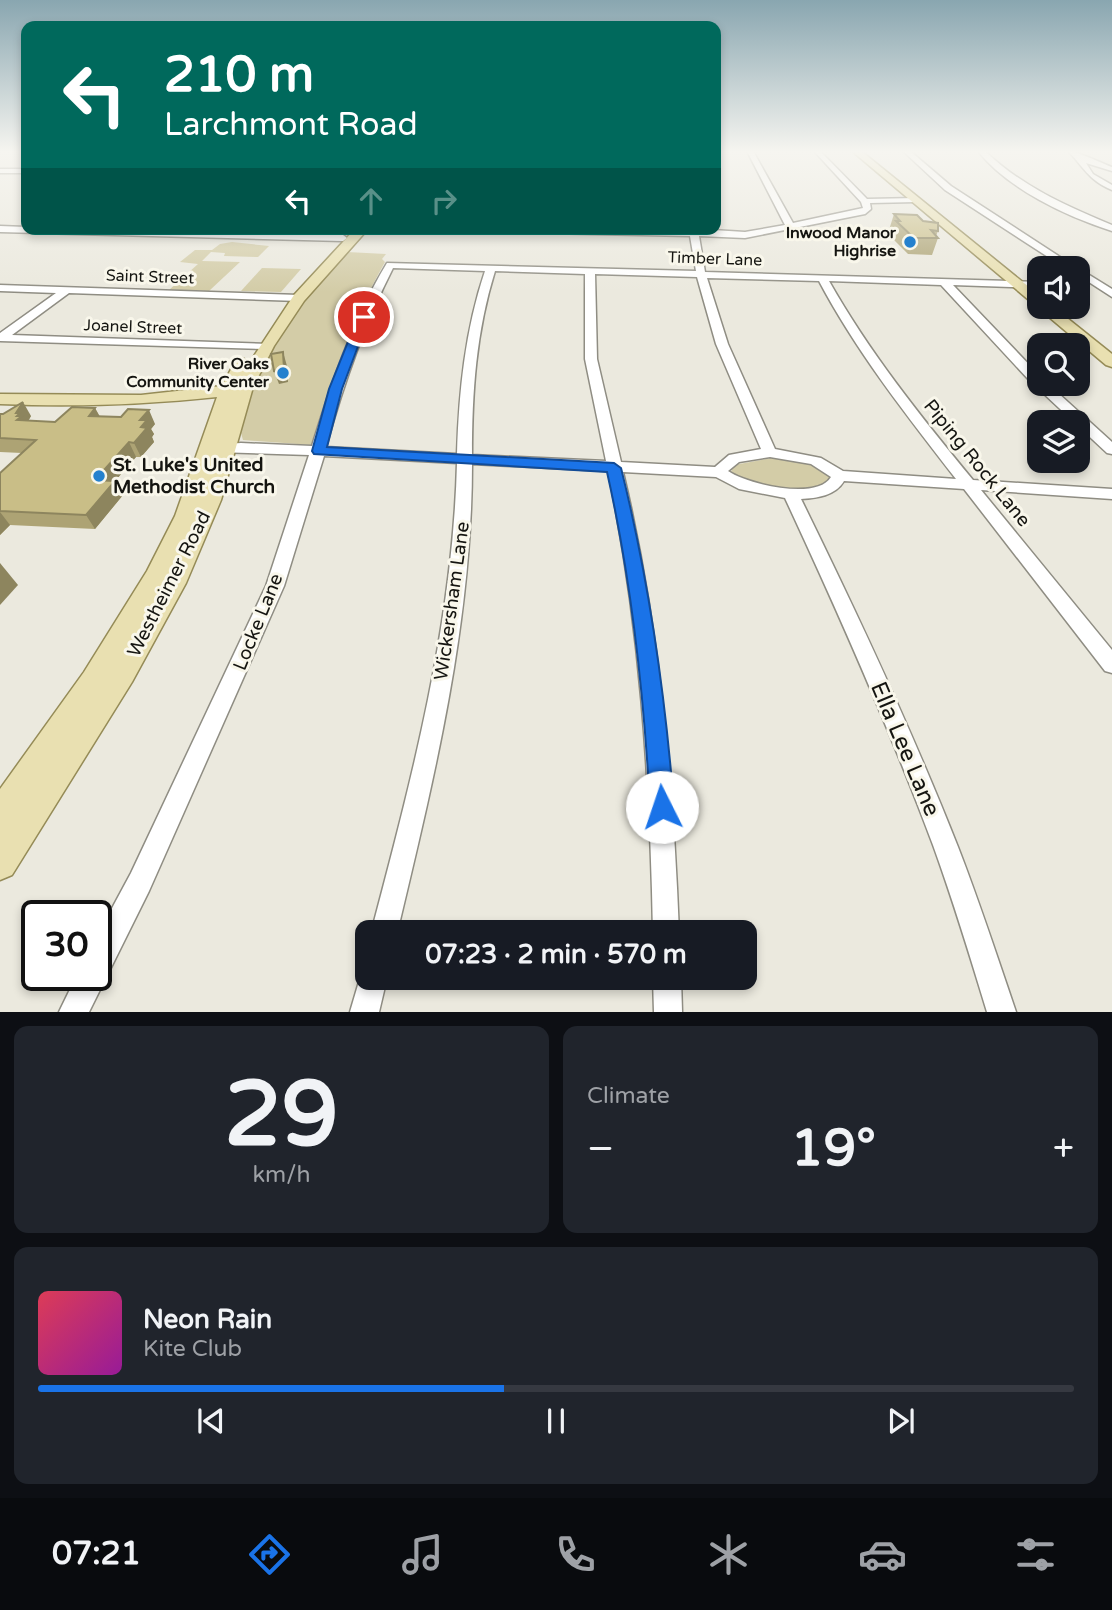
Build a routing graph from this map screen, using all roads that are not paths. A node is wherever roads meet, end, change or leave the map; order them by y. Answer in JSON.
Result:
{"nodes":[{"id":1,"x":775,"y":198,"type":"edge"},
{"id":2,"x":862,"y":198,"type":"edge"},
{"id":3,"x":964,"y":198,"type":"edge"},
{"id":4,"x":1050,"y":198,"type":"edge"},
{"id":5,"x":916,"y":200,"type":"joint"},
{"id":6,"x":865,"y":201,"type":"junction"},
{"id":7,"x":21,"y":219,"type":"edge"},
{"id":8,"x":790,"y":226,"type":"junction"},
{"id":9,"x":1112,"y":228,"type":"edge"},
{"id":10,"x":1,"y":229,"type":"edge"},
{"id":11,"x":21,"y":229,"type":"edge"},
{"id":12,"x":721,"y":234,"type":"edge"},
{"id":13,"x":301,"y":235,"type":"edge"},
{"id":14,"x":694,"y":235,"type":"edge"},
{"id":15,"x":351,"y":236,"type":"edge"},
{"id":16,"x":1053,"y":256,"type":"edge"},
{"id":17,"x":390,"y":265,"type":"joint"},
{"id":18,"x":491,"y":267,"type":"junction"},
{"id":19,"x":590,"y":270,"type":"junction"},
{"id":20,"x":701,"y":274,"type":"junction"},
{"id":21,"x":822,"y":278,"type":"junction"},
{"id":22,"x":1090,"y":279,"type":"edge"},
{"id":23,"x":944,"y":282,"type":"junction"},
{"id":24,"x":1112,"y":283,"type":"edge"},
{"id":25,"x":1090,"y":284,"type":"edge"},
{"id":26,"x":1098,"y":284,"type":"junction"},
{"id":27,"x":1017,"y":285,"type":"junction"},
{"id":28,"x":1027,"y":285,"type":"edge"},
{"id":29,"x":0,"y":288,"type":"edge"},
{"id":30,"x":67,"y":290,"type":"junction"},
{"id":31,"x":1027,"y":293,"type":"edge"},
{"id":32,"x":1112,"y":294,"type":"edge"},
{"id":33,"x":293,"y":297,"type":"junction"},
{"id":34,"x":1058,"y":319,"type":"edge"},
{"id":35,"x":0,"y":338,"type":"edge"},
{"id":36,"x":259,"y":346,"type":"junction"},
{"id":37,"x":1112,"y":362,"type":"edge"},
{"id":38,"x":235,"y":388,"type":"junction"},
{"id":39,"x":0,"y":389,"type":"edge"},
{"id":40,"x":31,"y":395,"type":"junction"},
{"id":41,"x":0,"y":399,"type":"edge"},
{"id":42,"x":218,"y":448,"type":"junction"},
{"id":43,"x":1112,"y":450,"type":"edge"},
{"id":44,"x":319,"y":451,"type":"junction"},
{"id":45,"x":770,"y":453,"type":"junction"},
{"id":46,"x":467,"y":459,"type":"junction"},
{"id":47,"x":614,"y":468,"type":"junction"},
{"id":48,"x":720,"y":471,"type":"junction"},
{"id":49,"x":839,"y":476,"type":"junction"},
{"id":50,"x":971,"y":486,"type":"junction"},
{"id":51,"x":791,"y":494,"type":"junction"},
{"id":52,"x":1112,"y":494,"type":"edge"},
{"id":53,"x":163,"y":583,"type":"junction"},
{"id":54,"x":1112,"y":665,"type":"edge"},
{"id":55,"x":0,"y":816,"type":"edge"},
{"id":56,"x":0,"y":863,"type":"edge"},
{"id":57,"x":387,"y":920,"type":"edge"},
{"id":58,"x":666,"y":920,"type":"edge"},
{"id":59,"x":112,"y":937,"type":"edge"},
{"id":60,"x":370,"y":990,"type":"edge"},
{"id":61,"x":667,"y":990,"type":"edge"},
{"id":62,"x":84,"y":991,"type":"edge"},
{"id":63,"x":73,"y":1012,"type":"edge"},
{"id":64,"x":364,"y":1012,"type":"edge"},
{"id":65,"x":668,"y":1012,"type":"edge"},
{"id":66,"x":1002,"y":1012,"type":"edge"}],
"edges":[{"from":1,"to":8,"type":"street"},
{"from":2,"to":6,"type":"street"},
{"from":3,"to":16,"type":"street"},
{"from":4,"to":9,"type":"street"},
{"from":5,"to":6,"type":"street"},
{"from":5,"to":27,"type":"main road"},
{"from":6,"to":8,"type":"street"},
{"from":7,"to":10,"type":"street"},
{"from":8,"to":12,"type":"street"},
{"from":10,"to":11,"type":"street"},
{"from":13,"to":15,"type":"street"},
{"from":14,"to":20,"type":"street"},
{"from":15,"to":33,"type":"main road","name":"Westheimer Road"},
{"from":17,"to":18,"type":"street","name":"Timber Lane"},
{"from":17,"to":44,"type":"street","name":"Locke Lane"},
{"from":18,"to":19,"type":"street","name":"Timber Lane"},
{"from":18,"to":46,"type":"street","name":"Wickersham Lane"},
{"from":19,"to":20,"type":"street","name":"Timber Lane"},
{"from":19,"to":47,"type":"street"},
{"from":20,"to":21,"type":"street","name":"Timber Lane"},
{"from":20,"to":45,"type":"street"},
{"from":21,"to":23,"type":"street","name":"Timber Lane"},
{"from":21,"to":50,"type":"street","name":"Piping Rock Lane"},
{"from":22,"to":26,"type":"street"},
{"from":23,"to":27,"type":"street","name":"Timber Lane"},
{"from":23,"to":43,"type":"street"},
{"from":24,"to":26,"type":"street"},
{"from":25,"to":26,"type":"street"},
{"from":26,"to":32,"type":"street"},
{"from":27,"to":28,"type":"street","name":"Timber Lane"},
{"from":27,"to":31,"type":"main road"},
{"from":29,"to":30,"type":"street","name":"Saint Street"},
{"from":30,"to":33,"type":"street","name":"Saint Street"},
{"from":30,"to":35,"type":"street"},
{"from":33,"to":36,"type":"main road","name":"Westheimer Road"},
{"from":34,"to":37,"type":"main road"},
{"from":35,"to":36,"type":"street","name":"Joanel Street"},
{"from":36,"to":38,"type":"main road","name":"Westheimer Road"},
{"from":38,"to":40,"type":"main road"},
{"from":38,"to":42,"type":"main road","name":"Westheimer Road"},
{"from":39,"to":40,"type":"main road"},
{"from":40,"to":41,"type":"main road"},
{"from":42,"to":44,"type":"street"},
{"from":42,"to":53,"type":"main road","name":"Westheimer Road"},
{"from":44,"to":46,"type":"street"},
{"from":44,"to":59,"type":"street","name":"Locke Lane"},
{"from":45,"to":48,"type":"street"},
{"from":45,"to":49,"type":"street"},
{"from":46,"to":47,"type":"street"},
{"from":46,"to":57,"type":"street","name":"Wickersham Lane"},
{"from":47,"to":48,"type":"street"},
{"from":47,"to":58,"type":"street"},
{"from":48,"to":51,"type":"street"},
{"from":49,"to":50,"type":"street"},
{"from":49,"to":51,"type":"street"},
{"from":50,"to":52,"type":"street"},
{"from":50,"to":54,"type":"street","name":"Piping Rock Lane"},
{"from":51,"to":66,"type":"street","name":"Ella Lee Lane"},
{"from":53,"to":55,"type":"main road","name":"Westheimer Road"},
{"from":53,"to":56,"type":"main road","name":"Westheimer Road"},
{"from":60,"to":64,"type":"street"},
{"from":61,"to":65,"type":"street"},
{"from":62,"to":63,"type":"street"}]}
